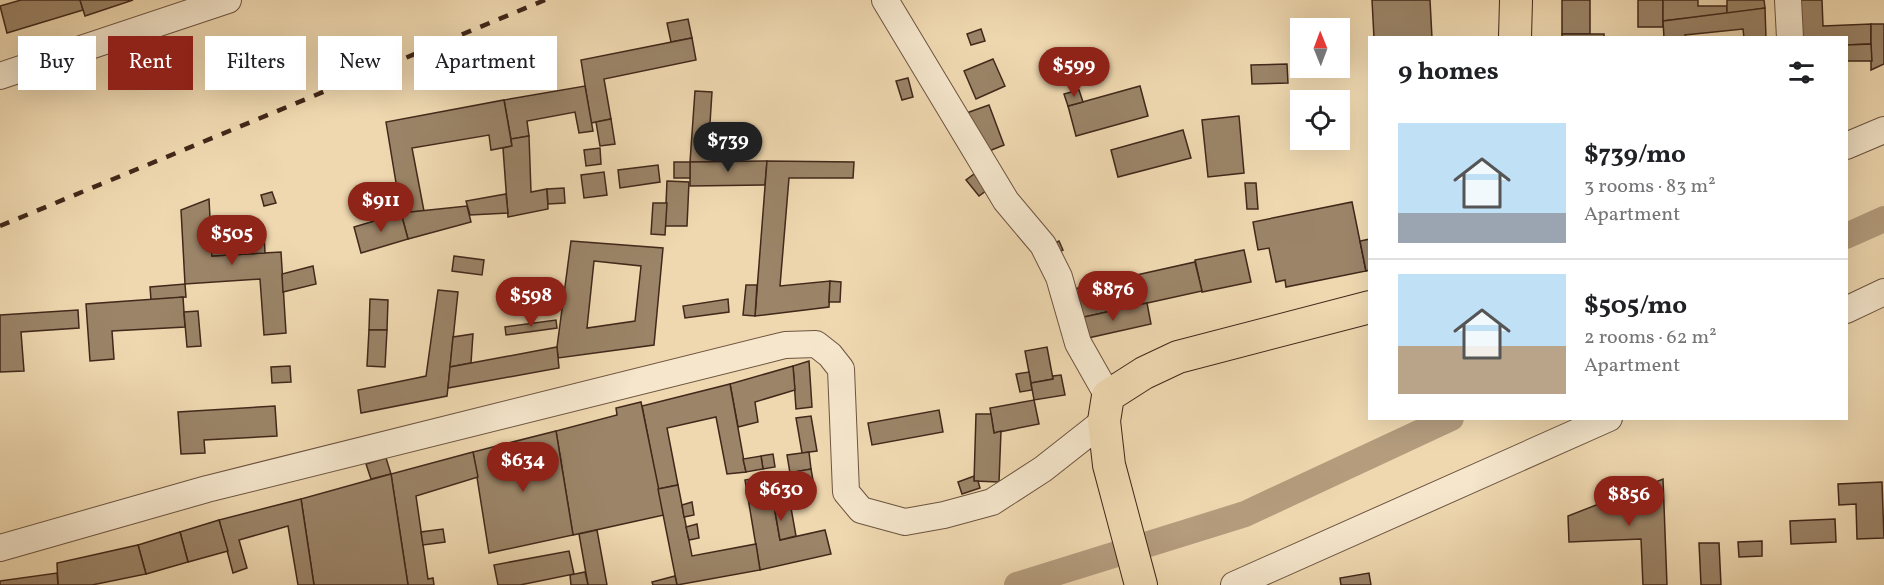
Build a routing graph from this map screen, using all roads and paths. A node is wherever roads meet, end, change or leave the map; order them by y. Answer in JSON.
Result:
{"nodes":[{"id":1,"x":228,"y":0,"type":"edge"},
{"id":2,"x":885,"y":0,"type":"edge"},
{"id":3,"x":1516,"y":0,"type":"edge"},
{"id":4,"x":1788,"y":0,"type":"edge"},
{"id":5,"x":1515,"y":36,"type":"edge"},
{"id":6,"x":1790,"y":36,"type":"edge"},
{"id":7,"x":0,"y":76,"type":"edge"},
{"id":8,"x":1884,"y":130,"type":"edge"},
{"id":9,"x":1848,"y":145,"type":"edge"},
{"id":10,"x":1884,"y":292,"type":"edge"},
{"id":11,"x":1368,"y":308,"type":"edge"},
{"id":12,"x":1848,"y":308,"type":"edge"},
{"id":13,"x":1106,"y":408,"type":"junction"},
{"id":14,"x":1605,"y":420,"type":"edge"},
{"id":15,"x":0,"y":548,"type":"edge"},
{"id":16,"x":1141,"y":585,"type":"edge"},
{"id":17,"x":1234,"y":585,"type":"edge"}],
"edges":[{"from":1,"to":7,"type":"street"},
{"from":2,"to":13,"type":"street"},
{"from":3,"to":5,"type":"main road"},
{"from":4,"to":6,"type":"street"},
{"from":8,"to":9,"type":"street"},
{"from":10,"to":12,"type":"street"},
{"from":11,"to":13,"type":"main road"},
{"from":13,"to":15,"type":"street"},
{"from":13,"to":16,"type":"main road"},
{"from":14,"to":17,"type":"street"}]}
